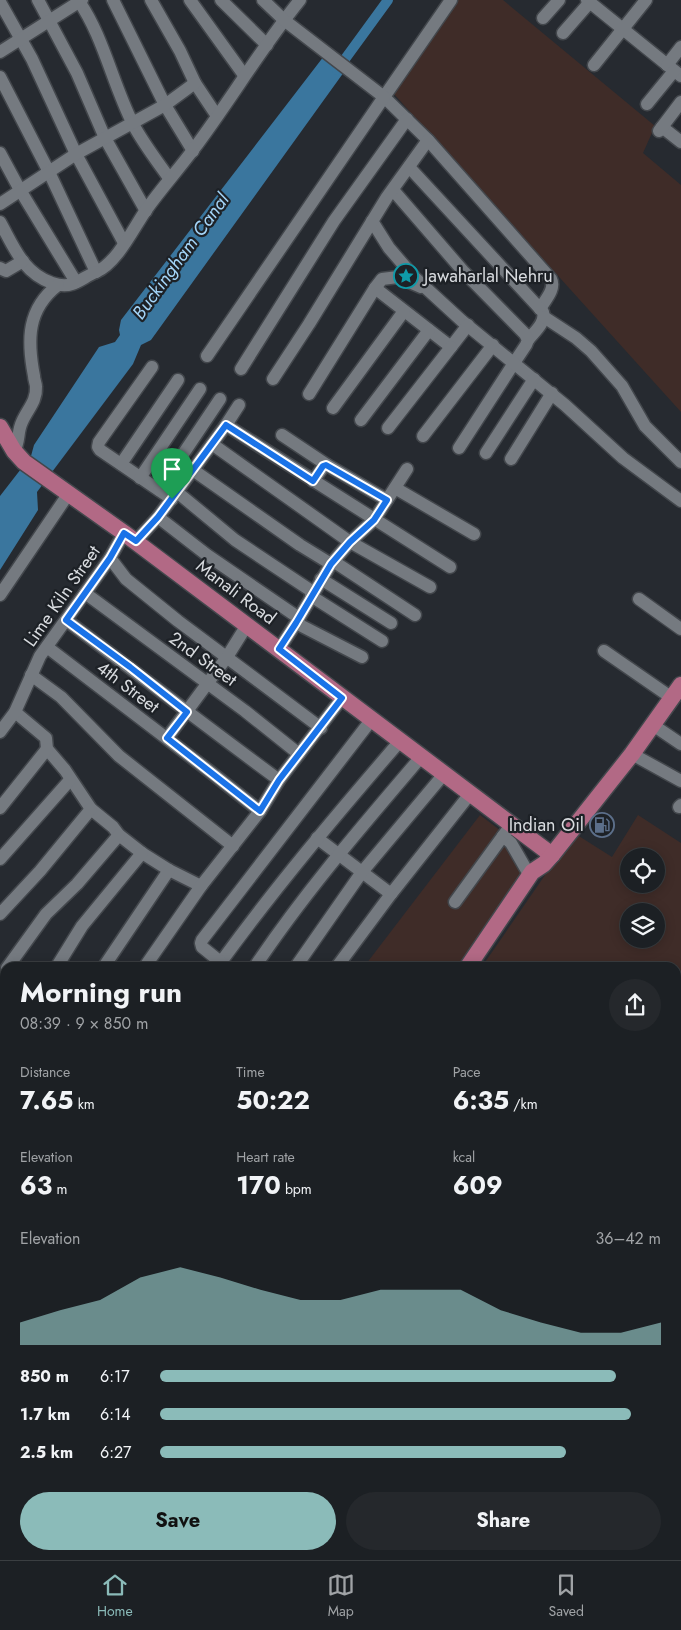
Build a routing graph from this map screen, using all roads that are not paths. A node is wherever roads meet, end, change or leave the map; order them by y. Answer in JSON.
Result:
{"nodes":[{"id":1,"x":38,"y":0,"type":"edge"},
{"id":2,"x":113,"y":0,"type":"edge"},
{"id":3,"x":151,"y":0,"type":"edge"},
{"id":4,"x":190,"y":0,"type":"edge"},
{"id":5,"x":220,"y":0,"type":"edge"},
{"id":6,"x":263,"y":0,"type":"edge"},
{"id":7,"x":300,"y":0,"type":"edge"},
{"id":8,"x":451,"y":0,"type":"edge"},
{"id":9,"x":559,"y":0,"type":"edge"},
{"id":10,"x":646,"y":0,"type":"edge"},
{"id":11,"x":80,"y":1,"type":"edge"},
{"id":12,"x":588,"y":1,"type":"edge"},
{"id":13,"x":0,"y":2,"type":"edge"},
{"id":14,"x":543,"y":18,"type":"dead end"},
{"id":15,"x":50,"y":20,"type":"junction"},
{"id":16,"x":289,"y":24,"type":"junction"},
{"id":17,"x":623,"y":29,"type":"junction"},
{"id":18,"x":563,"y":33,"type":"dead end"},
{"id":19,"x":21,"y":39,"type":"junction"},
{"id":20,"x":267,"y":44,"type":"junction"},
{"id":21,"x":681,"y":47,"type":"edge"},
{"id":22,"x":0,"y":52,"type":"edge"},
{"id":23,"x":594,"y":64,"type":"dead end"},
{"id":24,"x":674,"y":71,"type":"edge"},
{"id":25,"x":244,"y":76,"type":"junction"},
{"id":26,"x":0,"y":77,"type":"edge"},
{"id":27,"x":196,"y":83,"type":"junction"},
{"id":28,"x":384,"y":97,"type":"junction"},
{"id":29,"x":681,"y":102,"type":"edge"},
{"id":30,"x":647,"y":104,"type":"dead end"},
{"id":31,"x":165,"y":105,"type":"junction"},
{"id":32,"x":217,"y":116,"type":"junction"},
{"id":33,"x":407,"y":119,"type":"junction"},
{"id":34,"x":132,"y":123,"type":"junction"},
{"id":35,"x":105,"y":138,"type":"junction"},
{"id":36,"x":428,"y":140,"type":"junction"},
{"id":37,"x":681,"y":142,"type":"edge"},
{"id":38,"x":193,"y":151,"type":"junction"},
{"id":39,"x":0,"y":153,"type":"edge"},
{"id":40,"x":76,"y":154,"type":"junction"},
{"id":41,"x":409,"y":167,"type":"junction"},
{"id":42,"x":49,"y":172,"type":"junction"},
{"id":43,"x":169,"y":178,"type":"junction"},
{"id":44,"x":20,"y":190,"type":"junction"},
{"id":45,"x":393,"y":190,"type":"junction"},
{"id":46,"x":0,"y":204,"type":"edge"},
{"id":47,"x":146,"y":210,"type":"junction"},
{"id":48,"x":372,"y":221,"type":"junction"},
{"id":49,"x":0,"y":222,"type":"edge"},
{"id":50,"x":124,"y":243,"type":"junction"},
{"id":51,"x":23,"y":261,"type":"junction"},
{"id":52,"x":0,"y":268,"type":"edge"},
{"id":53,"x":96,"y":272,"type":"junction"},
{"id":54,"x":76,"y":282,"type":"junction"},
{"id":55,"x":58,"y":285,"type":"junction"},
{"id":56,"x":374,"y":288,"type":"junction"},
{"id":57,"x":428,"y":290,"type":"junction"},
{"id":58,"x":404,"y":311,"type":"junction"},
{"id":59,"x":542,"y":313,"type":"junction"},
{"id":60,"x":468,"y":326,"type":"junction"},
{"id":61,"x":429,"y":330,"type":"junction"},
{"id":62,"x":528,"y":340,"type":"junction"},
{"id":63,"x":493,"y":345,"type":"junction"},
{"id":64,"x":451,"y":347,"type":"junction"},
{"id":65,"x":207,"y":356,"type":"dead end"},
{"id":66,"x":514,"y":364,"type":"junction"},
{"id":67,"x":152,"y":367,"type":"dead end"},
{"id":68,"x":241,"y":369,"type":"dead end"},
{"id":69,"x":273,"y":379,"type":"dead end"},
{"id":70,"x":534,"y":379,"type":"junction"},
{"id":71,"x":178,"y":380,"type":"dead end"},
{"id":72,"x":200,"y":389,"type":"dead end"},
{"id":73,"x":552,"y":393,"type":"junction"},
{"id":74,"x":309,"y":394,"type":"dead end"},
{"id":75,"x":220,"y":399,"type":"dead end"},
{"id":76,"x":239,"y":406,"type":"dead end"},
{"id":77,"x":333,"y":408,"type":"dead end"},
{"id":78,"x":361,"y":420,"type":"dead end"},
{"id":79,"x":226,"y":425,"type":"junction"},
{"id":80,"x":0,"y":428,"type":"edge"},
{"id":81,"x":388,"y":428,"type":"dead end"},
{"id":82,"x":282,"y":435,"type":"dead end"},
{"id":83,"x":424,"y":436,"type":"dead end"},
{"id":84,"x":212,"y":444,"type":"junction"},
{"id":85,"x":459,"y":448,"type":"dead end"},
{"id":86,"x":486,"y":453,"type":"dead end"},
{"id":87,"x":19,"y":457,"type":"junction"},
{"id":88,"x":511,"y":459,"type":"dead end"},
{"id":89,"x":681,"y":462,"type":"edge"},
{"id":90,"x":121,"y":464,"type":"junction"},
{"id":91,"x":326,"y":465,"type":"junction"},
{"id":92,"x":407,"y":469,"type":"dead end"},
{"id":93,"x":194,"y":470,"type":"junction"},
{"id":94,"x":140,"y":478,"type":"junction"},
{"id":95,"x":313,"y":481,"type":"junction"},
{"id":96,"x":395,"y":488,"type":"junction"},
{"id":97,"x":159,"y":490,"type":"junction"},
{"id":98,"x":69,"y":493,"type":"junction"},
{"id":99,"x":679,"y":495,"type":"edge"},
{"id":100,"x":174,"y":496,"type":"junction"},
{"id":101,"x":387,"y":500,"type":"junction"},
{"id":102,"x":158,"y":517,"type":"junction"},
{"id":103,"x":374,"y":520,"type":"junction"},
{"id":104,"x":474,"y":534,"type":"dead end"},
{"id":105,"x":130,"y":537,"type":"junction"},
{"id":106,"x":350,"y":542,"type":"junction"},
{"id":107,"x":110,"y":558,"type":"junction"},
{"id":108,"x":332,"y":562,"type":"junction"},
{"id":109,"x":450,"y":567,"type":"dead end"},
{"id":110,"x":321,"y":579,"type":"junction"},
{"id":111,"x":430,"y":587,"type":"dead end"},
{"id":112,"x":85,"y":593,"type":"junction"},
{"id":113,"x":312,"y":594,"type":"junction"},
{"id":114,"x":0,"y":595,"type":"edge"},
{"id":115,"x":639,"y":599,"type":"dead end"},
{"id":116,"x":415,"y":615,"type":"dead end"},
{"id":117,"x":66,"y":620,"type":"junction"},
{"id":118,"x":298,"y":620,"type":"junction"},
{"id":119,"x":391,"y":623,"type":"dead end"},
{"id":120,"x":247,"y":625,"type":"junction"},
{"id":121,"x":681,"y":629,"type":"edge"},
{"id":122,"x":382,"y":641,"type":"dead end"},
{"id":123,"x":47,"y":647,"type":"junction"},
{"id":124,"x":279,"y":649,"type":"junction"},
{"id":125,"x":604,"y":651,"type":"dead end"},
{"id":126,"x":227,"y":657,"type":"junction"},
{"id":127,"x":362,"y":657,"type":"dead end"},
{"id":128,"x":31,"y":675,"type":"junction"},
{"id":129,"x":208,"y":684,"type":"junction"},
{"id":130,"x":679,"y":689,"type":"edge"},
{"id":131,"x":342,"y":698,"type":"junction"},
{"id":132,"x":15,"y":712,"type":"junction"},
{"id":133,"x":187,"y":712,"type":"junction"},
{"id":134,"x":372,"y":719,"type":"junction"},
{"id":135,"x":652,"y":725,"type":"junction"},
{"id":136,"x":320,"y":728,"type":"junction"},
{"id":137,"x":0,"y":732,"type":"edge"},
{"id":138,"x":167,"y":738,"type":"junction"},
{"id":139,"x":400,"y":740,"type":"junction"},
{"id":140,"x":681,"y":744,"type":"edge"},
{"id":141,"x":47,"y":749,"type":"junction"},
{"id":142,"x":299,"y":754,"type":"junction"},
{"id":143,"x":632,"y":754,"type":"junction"},
{"id":144,"x":421,"y":757,"type":"junction"},
{"id":145,"x":444,"y":774,"type":"junction"},
{"id":146,"x":70,"y":780,"type":"junction"},
{"id":147,"x":279,"y":780,"type":"junction"},
{"id":148,"x":681,"y":781,"type":"edge"},
{"id":149,"x":470,"y":794,"type":"junction"},
{"id":150,"x":0,"y":808,"type":"edge"},
{"id":151,"x":91,"y":809,"type":"junction"},
{"id":152,"x":260,"y":811,"type":"junction"},
{"id":153,"x":507,"y":830,"type":"junction"},
{"id":154,"x":119,"y":835,"type":"junction"},
{"id":155,"x":317,"y":838,"type":"junction"},
{"id":156,"x":232,"y":846,"type":"junction"},
{"id":157,"x":142,"y":852,"type":"junction"},
{"id":158,"x":338,"y":854,"type":"junction"},
{"id":159,"x":0,"y":858,"type":"edge"},
{"id":160,"x":548,"y":860,"type":"junction"},
{"id":161,"x":169,"y":870,"type":"junction"},
{"id":162,"x":362,"y":872,"type":"junction"},
{"id":163,"x":530,"y":876,"type":"junction"},
{"id":164,"x":201,"y":886,"type":"junction"},
{"id":165,"x":391,"y":894,"type":"junction"},
{"id":166,"x":455,"y":902,"type":"dead end"},
{"id":167,"x":0,"y":914,"type":"edge"},
{"id":168,"x":11,"y":962,"type":"edge"},
{"id":169,"x":60,"y":962,"type":"edge"},
{"id":170,"x":106,"y":962,"type":"edge"},
{"id":171,"x":148,"y":962,"type":"edge"},
{"id":172,"x":221,"y":962,"type":"edge"},
{"id":173,"x":227,"y":962,"type":"edge"},
{"id":174,"x":258,"y":962,"type":"edge"},
{"id":175,"x":299,"y":962,"type":"edge"},
{"id":176,"x":340,"y":962,"type":"edge"},
{"id":177,"x":471,"y":962,"type":"edge"},
{"id":178,"x":483,"y":962,"type":"edge"}],
"edges":[{"from":1,"to":15,"type":"street"},
{"from":2,"to":31,"type":"street"},
{"from":3,"to":27,"type":"street"},
{"from":4,"to":25,"type":"street"},
{"from":5,"to":20,"type":"street"},
{"from":6,"to":16,"type":"street"},
{"from":7,"to":16,"type":"street"},
{"from":8,"to":28,"type":"street"},
{"from":9,"to":14,"type":"street"},
{"from":10,"to":17,"type":"street"},
{"from":11,"to":15,"type":"street"},
{"from":11,"to":34,"type":"street"},
{"from":12,"to":17,"type":"street"},
{"from":12,"to":18,"type":"street"},
{"from":13,"to":19,"type":"street"},
{"from":15,"to":19,"type":"street"},
{"from":15,"to":35,"type":"street"},
{"from":16,"to":20,"type":"street"},
{"from":16,"to":28,"type":"street"},
{"from":17,"to":23,"type":"street"},
{"from":17,"to":24,"type":"street"},
{"from":19,"to":22,"type":"street"},
{"from":19,"to":40,"type":"street"},
{"from":20,"to":25,"type":"street"},
{"from":21,"to":24,"type":"street"},
{"from":24,"to":30,"type":"street"},
{"from":25,"to":32,"type":"street"},
{"from":26,"to":42,"type":"street"},
{"from":27,"to":31,"type":"street"},
{"from":27,"to":32,"type":"street"},
{"from":28,"to":33,"type":"street"},
{"from":28,"to":65,"type":"street"},
{"from":29,"to":37,"type":"street"},
{"from":31,"to":34,"type":"street"},
{"from":31,"to":38,"type":"street"},
{"from":32,"to":38,"type":"street"},
{"from":33,"to":36,"type":"street"},
{"from":33,"to":68,"type":"street"},
{"from":34,"to":35,"type":"street"},
{"from":34,"to":43,"type":"street"},
{"from":35,"to":40,"type":"street"},
{"from":35,"to":47,"type":"street"},
{"from":36,"to":41,"type":"street"},
{"from":36,"to":59,"type":"street"},
{"from":38,"to":43,"type":"street"},
{"from":39,"to":44,"type":"street"},
{"from":40,"to":42,"type":"street"},
{"from":40,"to":50,"type":"street"},
{"from":41,"to":45,"type":"street"},
{"from":41,"to":59,"type":"street"},
{"from":42,"to":44,"type":"street"},
{"from":42,"to":53,"type":"street"},
{"from":43,"to":47,"type":"street"},
{"from":44,"to":46,"type":"street"},
{"from":44,"to":54,"type":"street"},
{"from":45,"to":48,"type":"street"},
{"from":45,"to":62,"type":"street"},
{"from":47,"to":50,"type":"street"},
{"from":48,"to":57,"type":"street"},
{"from":48,"to":69,"type":"street"},
{"from":49,"to":51,"type":"street"},
{"from":50,"to":53,"type":"street"},
{"from":51,"to":52,"type":"street"},
{"from":51,"to":55,"type":"street"},
{"from":53,"to":54,"type":"street"},
{"from":54,"to":55,"type":"street"},
{"from":55,"to":87,"type":"street"},
{"from":56,"to":57,"type":"street"},
{"from":56,"to":58,"type":"street"},
{"from":56,"to":74,"type":"street"},
{"from":57,"to":60,"type":"street"},
{"from":58,"to":61,"type":"street"},
{"from":58,"to":77,"type":"street"},
{"from":59,"to":62,"type":"street"},
{"from":59,"to":89,"type":"street"},
{"from":60,"to":63,"type":"street"},
{"from":60,"to":64,"type":"street"},
{"from":61,"to":64,"type":"street"},
{"from":61,"to":78,"type":"street"},
{"from":62,"to":66,"type":"street"},
{"from":63,"to":66,"type":"street"},
{"from":63,"to":83,"type":"street"},
{"from":64,"to":81,"type":"street"},
{"from":66,"to":70,"type":"street"},
{"from":66,"to":85,"type":"street"},
{"from":67,"to":90,"type":"street"},
{"from":70,"to":73,"type":"street"},
{"from":70,"to":86,"type":"street"},
{"from":71,"to":90,"type":"street"},
{"from":72,"to":94,"type":"street"},
{"from":73,"to":88,"type":"street"},
{"from":73,"to":99,"type":"street"},
{"from":75,"to":97,"type":"street"},
{"from":76,"to":79,"type":"street","name":"Lime Kiln Street"},
{"from":79,"to":84,"type":"street","name":"Lime Kiln Street"},
{"from":79,"to":95,"type":"street"},
{"from":80,"to":87,"type":"main road","name":"Manali Road"},
{"from":82,"to":91,"type":"street"},
{"from":84,"to":93,"type":"street","name":"Lime Kiln Street"},
{"from":84,"to":106,"type":"street"},
{"from":87,"to":98,"type":"main road","name":"Manali Road"},
{"from":90,"to":94,"type":"street"},
{"from":91,"to":95,"type":"street"},
{"from":91,"to":101,"type":"street"},
{"from":92,"to":96,"type":"street"},
{"from":93,"to":100,"type":"street","name":"Lime Kiln Street"},
{"from":93,"to":108,"type":"street"},
{"from":94,"to":97,"type":"street"},
{"from":95,"to":103,"type":"street"},
{"from":96,"to":101,"type":"street"},
{"from":96,"to":104,"type":"street"},
{"from":97,"to":100,"type":"street"},
{"from":98,"to":105,"type":"main road","name":"Manali Road"},
{"from":98,"to":114,"type":"street"},
{"from":100,"to":102,"type":"street","name":"Lime Kiln Street"},
{"from":100,"to":113,"type":"street"},
{"from":101,"to":103,"type":"street"},
{"from":102,"to":105,"type":"street","name":"Lime Kiln Street"},
{"from":102,"to":118,"type":"street"},
{"from":103,"to":106,"type":"street"},
{"from":103,"to":109,"type":"street"},
{"from":105,"to":107,"type":"street","name":"Lime Kiln Street"},
{"from":105,"to":120,"type":"main road","name":"Manali Road"},
{"from":106,"to":108,"type":"street"},
{"from":106,"to":111,"type":"street"},
{"from":107,"to":112,"type":"street","name":"Lime Kiln Street"},
{"from":107,"to":126,"type":"street"},
{"from":108,"to":110,"type":"street"},
{"from":108,"to":116,"type":"street"},
{"from":110,"to":113,"type":"street"},
{"from":110,"to":119,"type":"street"},
{"from":112,"to":117,"type":"street","name":"Lime Kiln Street"},
{"from":112,"to":129,"type":"street","name":"2nd Street"},
{"from":113,"to":118,"type":"street"},
{"from":113,"to":122,"type":"street"},
{"from":115,"to":121,"type":"street"},
{"from":117,"to":123,"type":"street","name":"Lime Kiln Street"},
{"from":117,"to":133,"type":"street"},
{"from":118,"to":124,"type":"street"},
{"from":118,"to":127,"type":"street"},
{"from":120,"to":124,"type":"main road","name":"Manali Road"},
{"from":120,"to":126,"type":"street"},
{"from":123,"to":128,"type":"street","name":"Lime Kiln Street"},
{"from":123,"to":138,"type":"street","name":"4th Street"},
{"from":124,"to":131,"type":"main road","name":"Manali Road"},
{"from":125,"to":130,"type":"street"},
{"from":126,"to":129,"type":"street"},
{"from":126,"to":136,"type":"street"},
{"from":128,"to":132,"type":"street","name":"Lime Kiln Street"},
{"from":128,"to":156,"type":"street"},
{"from":129,"to":133,"type":"street"},
{"from":129,"to":142,"type":"street","name":"2nd Street"},
{"from":130,"to":135,"type":"main road"},
{"from":131,"to":134,"type":"main road","name":"Manali Road"},
{"from":131,"to":136,"type":"street"},
{"from":132,"to":137,"type":"street","name":"Lime Kiln Street"},
{"from":132,"to":141,"type":"street"},
{"from":133,"to":138,"type":"street"},
{"from":133,"to":147,"type":"street"},
{"from":134,"to":139,"type":"main road","name":"Manali Road"},
{"from":134,"to":172,"type":"street"},
{"from":135,"to":140,"type":"street"},
{"from":135,"to":143,"type":"main road"},
{"from":136,"to":142,"type":"street"},
{"from":138,"to":152,"type":"street","name":"4th Street"},
{"from":139,"to":144,"type":"main road","name":"Manali Road"},
{"from":139,"to":155,"type":"street"},
{"from":141,"to":146,"type":"street"},
{"from":141,"to":150,"type":"street"},
{"from":142,"to":147,"type":"street"},
{"from":143,"to":148,"type":"street"},
{"from":143,"to":160,"type":"main road"},
{"from":144,"to":145,"type":"main road","name":"Manali Road"},
{"from":144,"to":158,"type":"street"},
{"from":145,"to":149,"type":"main road","name":"Manali Road"},
{"from":145,"to":162,"type":"street"},
{"from":146,"to":151,"type":"street"},
{"from":146,"to":159,"type":"street"},
{"from":147,"to":152,"type":"street"},
{"from":149,"to":153,"type":"main road","name":"Manali Road"},
{"from":149,"to":165,"type":"street"},
{"from":151,"to":154,"type":"street"},
{"from":151,"to":167,"type":"street"},
{"from":152,"to":156,"type":"street"},
{"from":153,"to":160,"type":"main road","name":"Manali Road"},
{"from":153,"to":163,"type":"street"},
{"from":153,"to":166,"type":"street"},
{"from":154,"to":157,"type":"street"},
{"from":154,"to":168,"type":"street"},
{"from":155,"to":158,"type":"street"},
{"from":155,"to":173,"type":"street"},
{"from":156,"to":164,"type":"street"},
{"from":157,"to":161,"type":"street"},
{"from":157,"to":169,"type":"street"},
{"from":158,"to":162,"type":"street"},
{"from":158,"to":174,"type":"street"},
{"from":160,"to":163,"type":"main road"},
{"from":160,"to":178,"type":"main road"},
{"from":161,"to":164,"type":"street"},
{"from":161,"to":170,"type":"street"},
{"from":162,"to":165,"type":"street"},
{"from":162,"to":175,"type":"street"},
{"from":163,"to":177,"type":"main road"},
{"from":164,"to":171,"type":"street"},
{"from":165,"to":176,"type":"street"}]}
